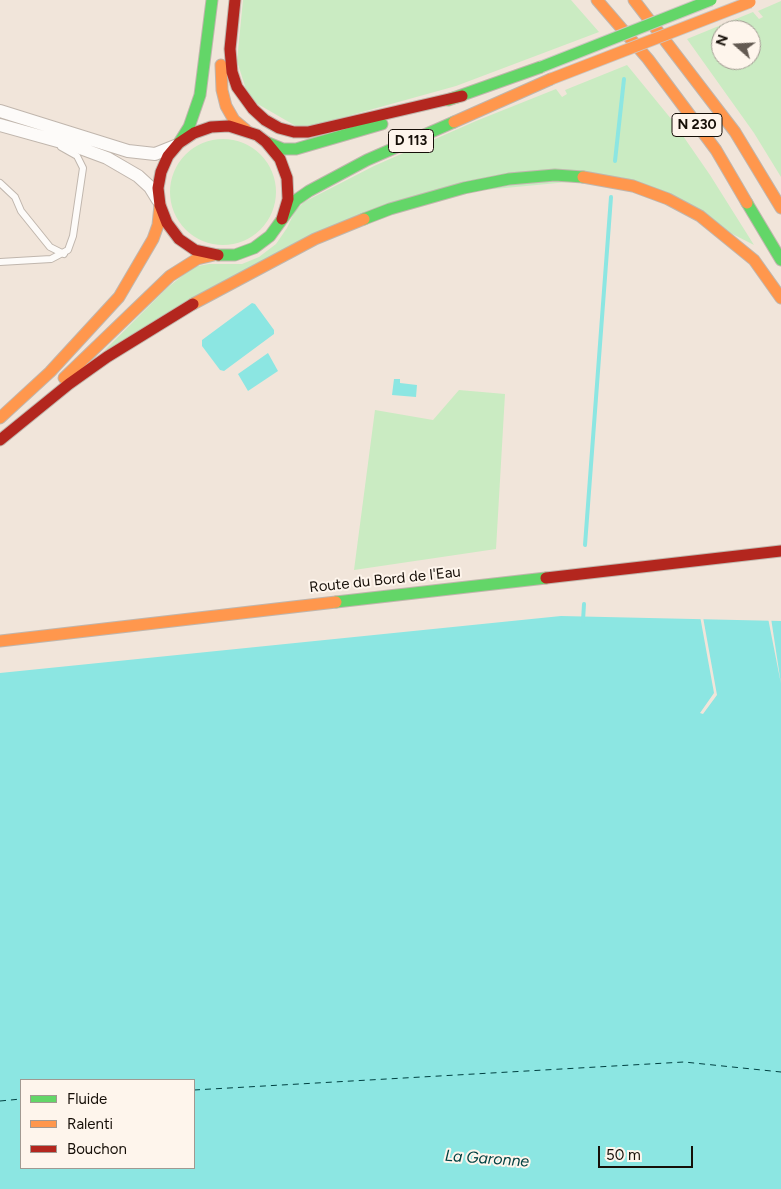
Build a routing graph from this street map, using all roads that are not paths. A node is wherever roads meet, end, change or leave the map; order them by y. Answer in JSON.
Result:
{"nodes":[{"id":1,"x":212,"y":0,"type":"edge"},
{"id":2,"x":227,"y":0,"type":"edge"},
{"id":3,"x":235,"y":0,"type":"edge"},
{"id":4,"x":595,"y":0,"type":"edge"},
{"id":5,"x":710,"y":0,"type":"edge"},
{"id":6,"x":752,"y":1,"type":"edge"},
{"id":7,"x":638,"y":3,"type":"edge"},
{"id":8,"x":462,"y":96,"type":"junction"},
{"id":9,"x":0,"y":111,"type":"edge"},
{"id":10,"x":0,"y":125,"type":"edge"},
{"id":11,"x":0,"y":130,"type":"edge"},
{"id":12,"x":246,"y":130,"type":"junction"},
{"id":13,"x":31,"y":134,"type":"junction"},
{"id":14,"x":266,"y":142,"type":"junction"},
{"id":15,"x":179,"y":144,"type":"junction"},
{"id":16,"x":0,"y":183,"type":"edge"},
{"id":17,"x":160,"y":204,"type":"junction"},
{"id":18,"x":781,"y":208,"type":"edge"},
{"id":19,"x":282,"y":219,"type":"junction"},
{"id":20,"x":64,"y":254,"type":"junction"},
{"id":21,"x":214,"y":256,"type":"junction"},
{"id":22,"x":781,"y":260,"type":"edge"},
{"id":23,"x":0,"y":262,"type":"edge"},
{"id":24,"x":781,"y":298,"type":"edge"},
{"id":25,"x":0,"y":418,"type":"edge"},
{"id":26,"x":0,"y":434,"type":"edge"},
{"id":27,"x":0,"y":440,"type":"edge"},
{"id":28,"x":777,"y":551,"type":"edge"},
{"id":29,"x":0,"y":641,"type":"edge"}],
"edges":[{"from":1,"to":15,"type":"main road"},
{"from":2,"to":12,"type":"main road"},
{"from":3,"to":8,"type":"main road"},
{"from":4,"to":22,"type":"main road","number":"N 230"},
{"from":5,"to":8,"type":"main road","number":"D 113","bridge":true},
{"from":6,"to":19,"type":"main road","number":"D 113","bridge":true},
{"from":7,"to":18,"type":"main road","number":"N 230"},
{"from":8,"to":14,"type":"main road","number":"D 113"},
{"from":9,"to":15,"type":"street"},
{"from":10,"to":13,"type":"street"},
{"from":11,"to":13,"type":"lane"},
{"from":12,"to":14,"type":"main road"},
{"from":12,"to":15,"type":"main road"},
{"from":13,"to":17,"type":"street"},
{"from":13,"to":20,"type":"lane"},
{"from":14,"to":19,"type":"main road"},
{"from":15,"to":17,"type":"main road"},
{"from":16,"to":20,"type":"lane"},
{"from":17,"to":21,"type":"main road"},
{"from":17,"to":25,"type":"main road"},
{"from":19,"to":21,"type":"main road"},
{"from":20,"to":23,"type":"lane"},
{"from":21,"to":26,"type":"main road"},
{"from":24,"to":27,"type":"main road"},
{"from":28,"to":29,"type":"main road","name":"Route du Bord de l'Eau"}]}
